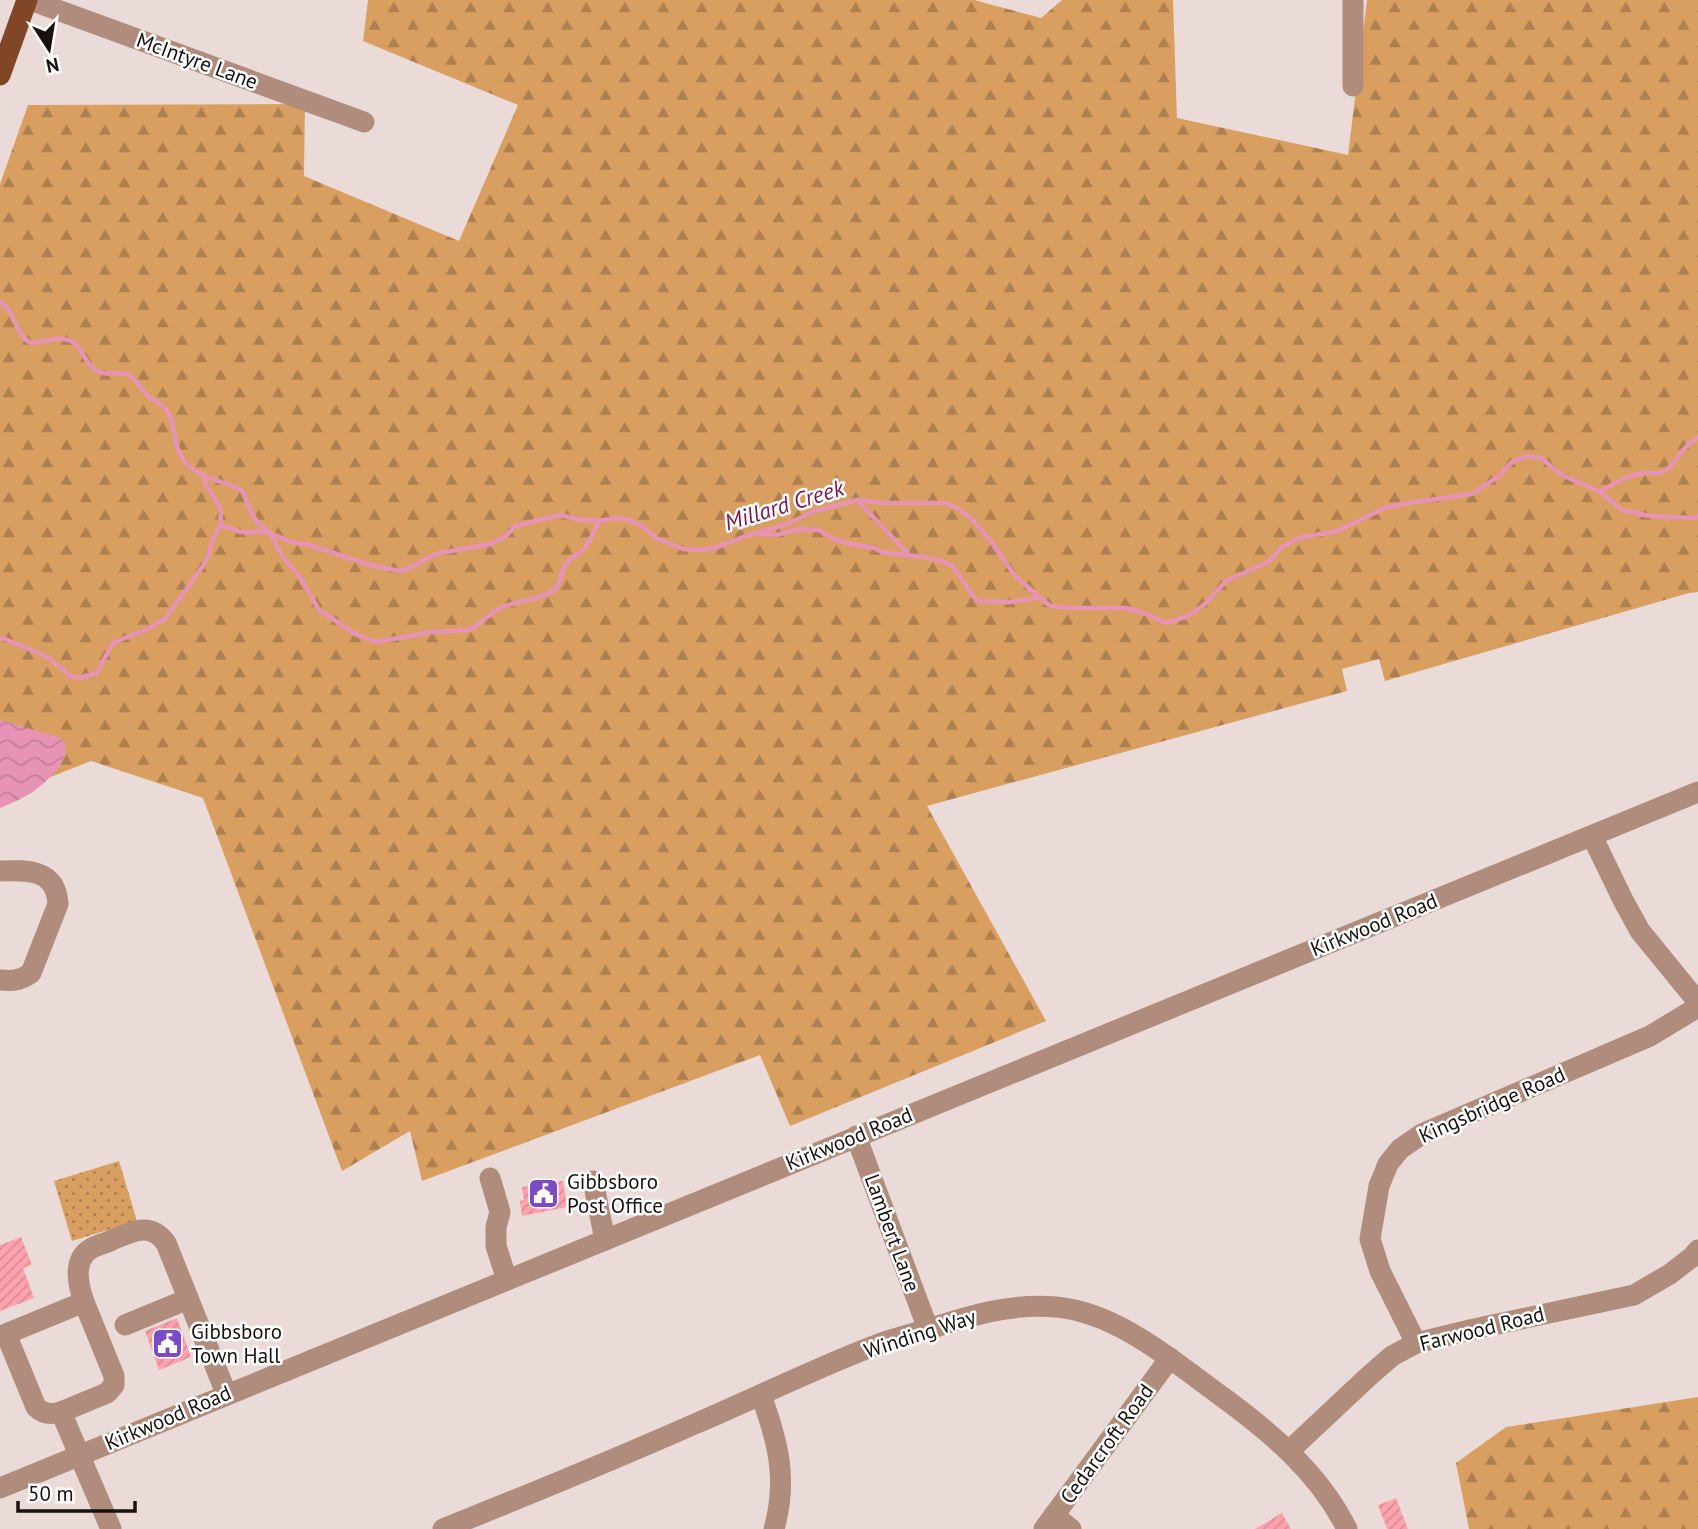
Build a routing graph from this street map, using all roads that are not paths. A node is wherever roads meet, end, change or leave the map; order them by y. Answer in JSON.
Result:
{"nodes":[{"id":1,"x":28,"y":0,"type":"edge"},
{"id":2,"x":1353,"y":0,"type":"edge"},
{"id":3,"x":0,"y":75,"type":"edge"},
{"id":4,"x":1353,"y":86,"type":"dead end"},
{"id":5,"x":364,"y":122,"type":"dead end"},
{"id":6,"x":1698,"y":792,"type":"edge"},
{"id":7,"x":1592,"y":836,"type":"junction"},
{"id":8,"x":0,"y":871,"type":"edge"},
{"id":9,"x":0,"y":980,"type":"edge"},
{"id":10,"x":1698,"y":1005,"type":"edge"},
{"id":11,"x":856,"y":1136,"type":"junction"},
{"id":12,"x":491,"y":1178,"type":"dead end"},
{"id":13,"x":593,"y":1181,"type":"dead end"},
{"id":14,"x":605,"y":1240,"type":"junction"},
{"id":15,"x":1698,"y":1250,"type":"edge"},
{"id":16,"x":507,"y":1280,"type":"junction"},
{"id":17,"x":185,"y":1292,"type":"junction"},
{"id":18,"x":84,"y":1302,"type":"junction"},
{"id":19,"x":125,"y":1325,"type":"dead end"},
{"id":20,"x":928,"y":1329,"type":"junction"},
{"id":21,"x":1416,"y":1343,"type":"junction"},
{"id":22,"x":1170,"y":1358,"type":"junction"},
{"id":23,"x":226,"y":1393,"type":"junction"},
{"id":24,"x":761,"y":1395,"type":"junction"},
{"id":25,"x":61,"y":1412,"type":"junction"},
{"id":26,"x":1289,"y":1451,"type":"junction"},
{"id":27,"x":79,"y":1455,"type":"junction"},
{"id":28,"x":0,"y":1488,"type":"edge"},
{"id":29,"x":1049,"y":1522,"type":"edge"},
{"id":30,"x":111,"y":1529,"type":"edge"},
{"id":31,"x":443,"y":1529,"type":"edge"},
{"id":32,"x":774,"y":1529,"type":"edge"},
{"id":33,"x":1072,"y":1529,"type":"edge"},
{"id":34,"x":1347,"y":1529,"type":"edge"}],
"edges":[{"from":1,"to":3,"type":"main road"},
{"from":1,"to":5,"type":"street","name":"McIntyre Lane"},
{"from":2,"to":4,"type":"street"},
{"from":6,"to":7,"type":"street","name":"Kirkwood Road"},
{"from":7,"to":10,"type":"street"},
{"from":7,"to":11,"type":"street","name":"Kirkwood Road"},
{"from":8,"to":9,"type":"street"},
{"from":10,"to":21,"type":"street","name":"Kingsbridge Road"},
{"from":11,"to":14,"type":"street","name":"Kirkwood Road"},
{"from":11,"to":20,"type":"street","name":"Lambert Lane"},
{"from":12,"to":16,"type":"street"},
{"from":13,"to":14,"type":"street"},
{"from":14,"to":16,"type":"street","name":"Kirkwood Road"},
{"from":15,"to":21,"type":"street","name":"Farwood Road"},
{"from":16,"to":23,"type":"street","name":"Kirkwood Road"},
{"from":17,"to":18,"type":"street"},
{"from":17,"to":19,"type":"street"},
{"from":17,"to":23,"type":"street"},
{"from":18,"to":25,"type":"street"},
{"from":18,"to":25,"type":"street"},
{"from":20,"to":22,"type":"street","name":"Winding Way"},
{"from":20,"to":24,"type":"street","name":"Winding Way"},
{"from":21,"to":26,"type":"street","name":"Farwood Road"},
{"from":22,"to":26,"type":"street","name":"Winding Way"},
{"from":22,"to":29,"type":"street","name":"Cedarcroft Road"},
{"from":23,"to":27,"type":"street","name":"Kirkwood Road"},
{"from":24,"to":31,"type":"street","name":"Winding Way"},
{"from":24,"to":32,"type":"street"},
{"from":25,"to":27,"type":"street"},
{"from":26,"to":34,"type":"street","name":"Winding Way"},
{"from":27,"to":28,"type":"street","name":"Kirkwood Road"},
{"from":27,"to":30,"type":"street"},
{"from":29,"to":33,"type":"street"}]}
